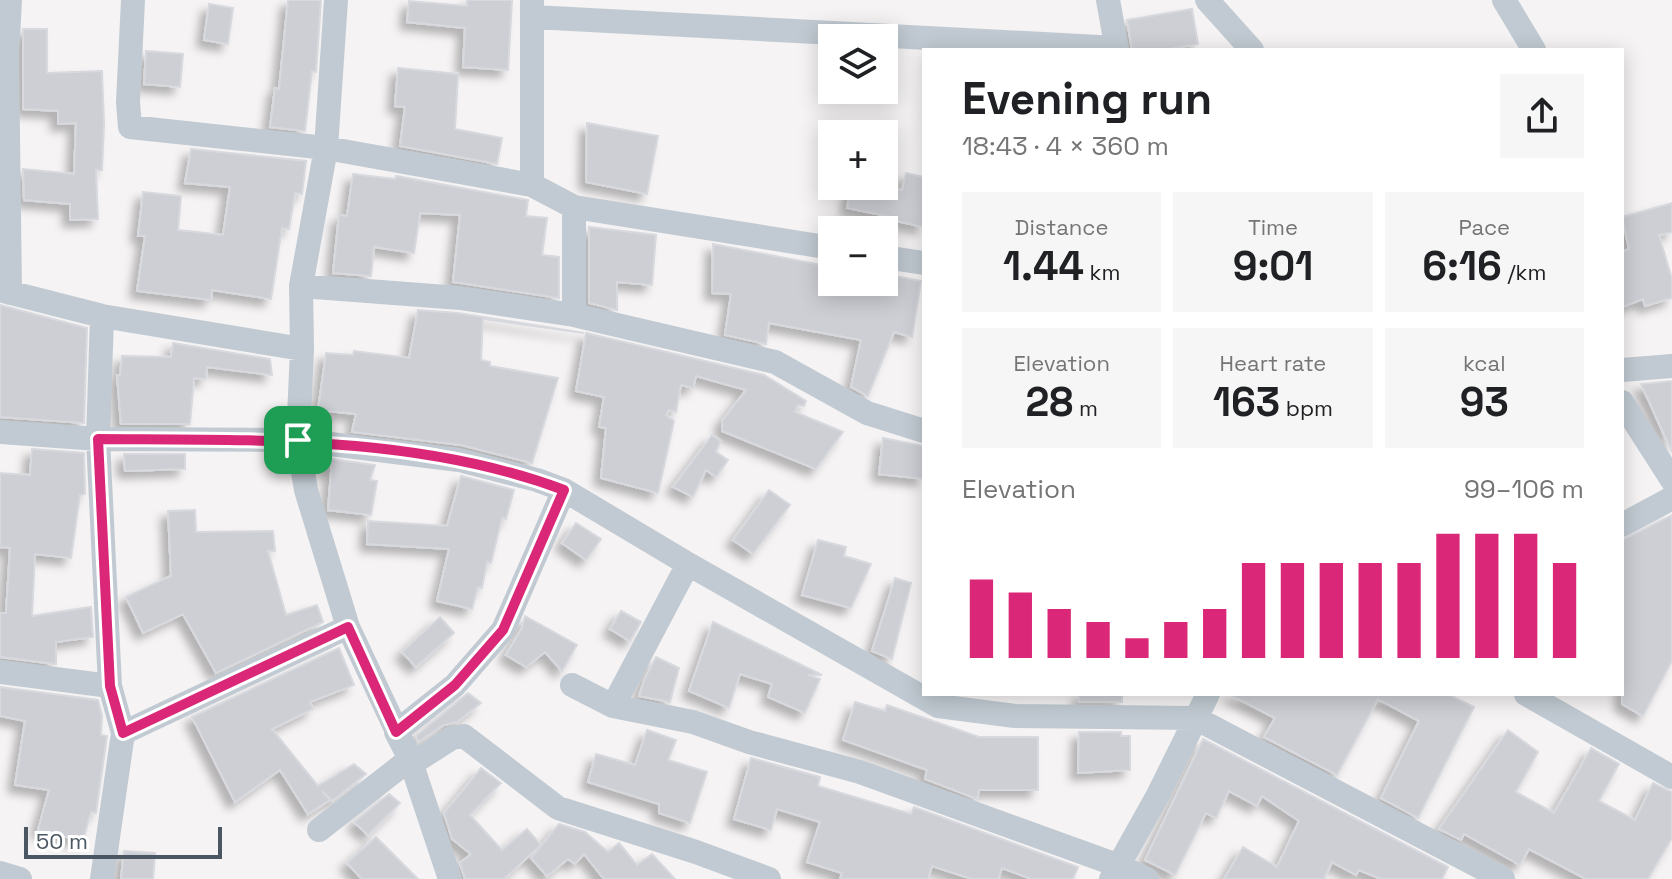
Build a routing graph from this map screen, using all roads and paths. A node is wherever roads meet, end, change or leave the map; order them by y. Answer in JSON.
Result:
{"nodes":[{"id":1,"x":10,"y":0,"type":"edge"},
{"id":2,"x":133,"y":0,"type":"edge"},
{"id":3,"x":336,"y":0,"type":"edge"},
{"id":4,"x":1108,"y":0,"type":"edge"},
{"id":5,"x":1207,"y":0,"type":"edge"},
{"id":6,"x":1504,"y":0,"type":"edge"},
{"id":7,"x":532,"y":9,"type":"edge"},
{"id":8,"x":1102,"y":48,"type":"edge"},
{"id":9,"x":1117,"y":48,"type":"edge"},
{"id":10,"x":1250,"y":48,"type":"edge"},
{"id":11,"x":1533,"y":48,"type":"edge"},
{"id":12,"x":326,"y":148,"type":"junction"},
{"id":13,"x":532,"y":185,"type":"junction"},
{"id":14,"x":574,"y":207,"type":"junction"},
{"id":15,"x":818,"y":246,"type":"edge"},
{"id":16,"x":898,"y":259,"type":"edge"},
{"id":17,"x":922,"y":263,"type":"edge"},
{"id":18,"x":301,"y":286,"type":"junction"},
{"id":19,"x":5,"y":292,"type":"edge"},
{"id":20,"x":574,"y":315,"type":"junction"},
{"id":21,"x":102,"y":316,"type":"junction"},
{"id":22,"x":302,"y":349,"type":"junction"},
{"id":23,"x":1672,"y":366,"type":"edge"},
{"id":24,"x":1624,"y":370,"type":"edge"},
{"id":25,"x":1624,"y":405,"type":"edge"},
{"id":26,"x":922,"y":430,"type":"edge"},
{"id":27,"x":0,"y":432,"type":"edge"},
{"id":28,"x":98,"y":439,"type":"junction"},
{"id":29,"x":298,"y":440,"type":"junction"},
{"id":30,"x":1672,"y":480,"type":"edge"},
{"id":31,"x":564,"y":490,"type":"junction"},
{"id":32,"x":1672,"y":498,"type":"edge"},
{"id":33,"x":1624,"y":524,"type":"edge"},
{"id":34,"x":688,"y":564,"type":"junction"},
{"id":35,"x":348,"y":627,"type":"junction"},
{"id":36,"x":0,"y":672,"type":"edge"},
{"id":37,"x":572,"y":685,"type":"dead end"},
{"id":38,"x":110,"y":686,"type":"junction"},
{"id":39,"x":1207,"y":696,"type":"edge"},
{"id":40,"x":1530,"y":696,"type":"edge"},
{"id":41,"x":1014,"y":705,"type":"edge"},
{"id":42,"x":613,"y":706,"type":"junction"},
{"id":43,"x":1195,"y":718,"type":"junction"},
{"id":44,"x":396,"y":732,"type":"junction"},
{"id":45,"x":123,"y":733,"type":"junction"},
{"id":46,"x":410,"y":759,"type":"junction"},
{"id":47,"x":1672,"y":777,"type":"edge"},
{"id":48,"x":319,"y":830,"type":"dead end"},
{"id":49,"x":1114,"y":872,"type":"edge"},
{"id":50,"x":0,"y":873,"type":"edge"},
{"id":51,"x":20,"y":879,"type":"edge"},
{"id":52,"x":102,"y":879,"type":"edge"},
{"id":53,"x":450,"y":879,"type":"edge"},
{"id":54,"x":769,"y":879,"type":"edge"},
{"id":55,"x":1147,"y":879,"type":"edge"},
{"id":56,"x":1503,"y":879,"type":"edge"}],
"edges":[{"from":1,"to":19,"type":"street"},
{"from":2,"to":12,"type":"street"},
{"from":3,"to":12,"type":"street"},
{"from":4,"to":9,"type":"street"},
{"from":5,"to":10,"type":"street"},
{"from":6,"to":11,"type":"street"},
{"from":7,"to":8,"type":"street"},
{"from":7,"to":13,"type":"street"},
{"from":12,"to":13,"type":"street"},
{"from":12,"to":18,"type":"street"},
{"from":13,"to":14,"type":"street"},
{"from":14,"to":15,"type":"street"},
{"from":14,"to":20,"type":"street"},
{"from":16,"to":17,"type":"street"},
{"from":18,"to":20,"type":"street"},
{"from":18,"to":22,"type":"street"},
{"from":19,"to":21,"type":"street"},
{"from":20,"to":26,"type":"street"},
{"from":21,"to":22,"type":"street"},
{"from":21,"to":28,"type":"street"},
{"from":22,"to":29,"type":"street"},
{"from":23,"to":24,"type":"street"},
{"from":25,"to":30,"type":"street"},
{"from":27,"to":28,"type":"street"},
{"from":28,"to":29,"type":"street"},
{"from":28,"to":38,"type":"street"},
{"from":29,"to":31,"type":"street"},
{"from":29,"to":35,"type":"street"},
{"from":31,"to":34,"type":"street"},
{"from":31,"to":44,"type":"street"},
{"from":32,"to":33,"type":"street"},
{"from":34,"to":41,"type":"street"},
{"from":34,"to":42,"type":"street"},
{"from":35,"to":44,"type":"street"},
{"from":35,"to":45,"type":"street"},
{"from":36,"to":38,"type":"street"},
{"from":37,"to":42,"type":"street"},
{"from":38,"to":45,"type":"street"},
{"from":39,"to":43,"type":"street"},
{"from":40,"to":47,"type":"street"},
{"from":41,"to":43,"type":"street"},
{"from":42,"to":49,"type":"street"},
{"from":43,"to":49,"type":"street"},
{"from":43,"to":56,"type":"street"},
{"from":44,"to":46,"type":"street"},
{"from":45,"to":52,"type":"street"},
{"from":46,"to":48,"type":"street"},
{"from":46,"to":53,"type":"street"},
{"from":46,"to":54,"type":"street"},
{"from":49,"to":55,"type":"street"},
{"from":50,"to":51,"type":"street"}]}
